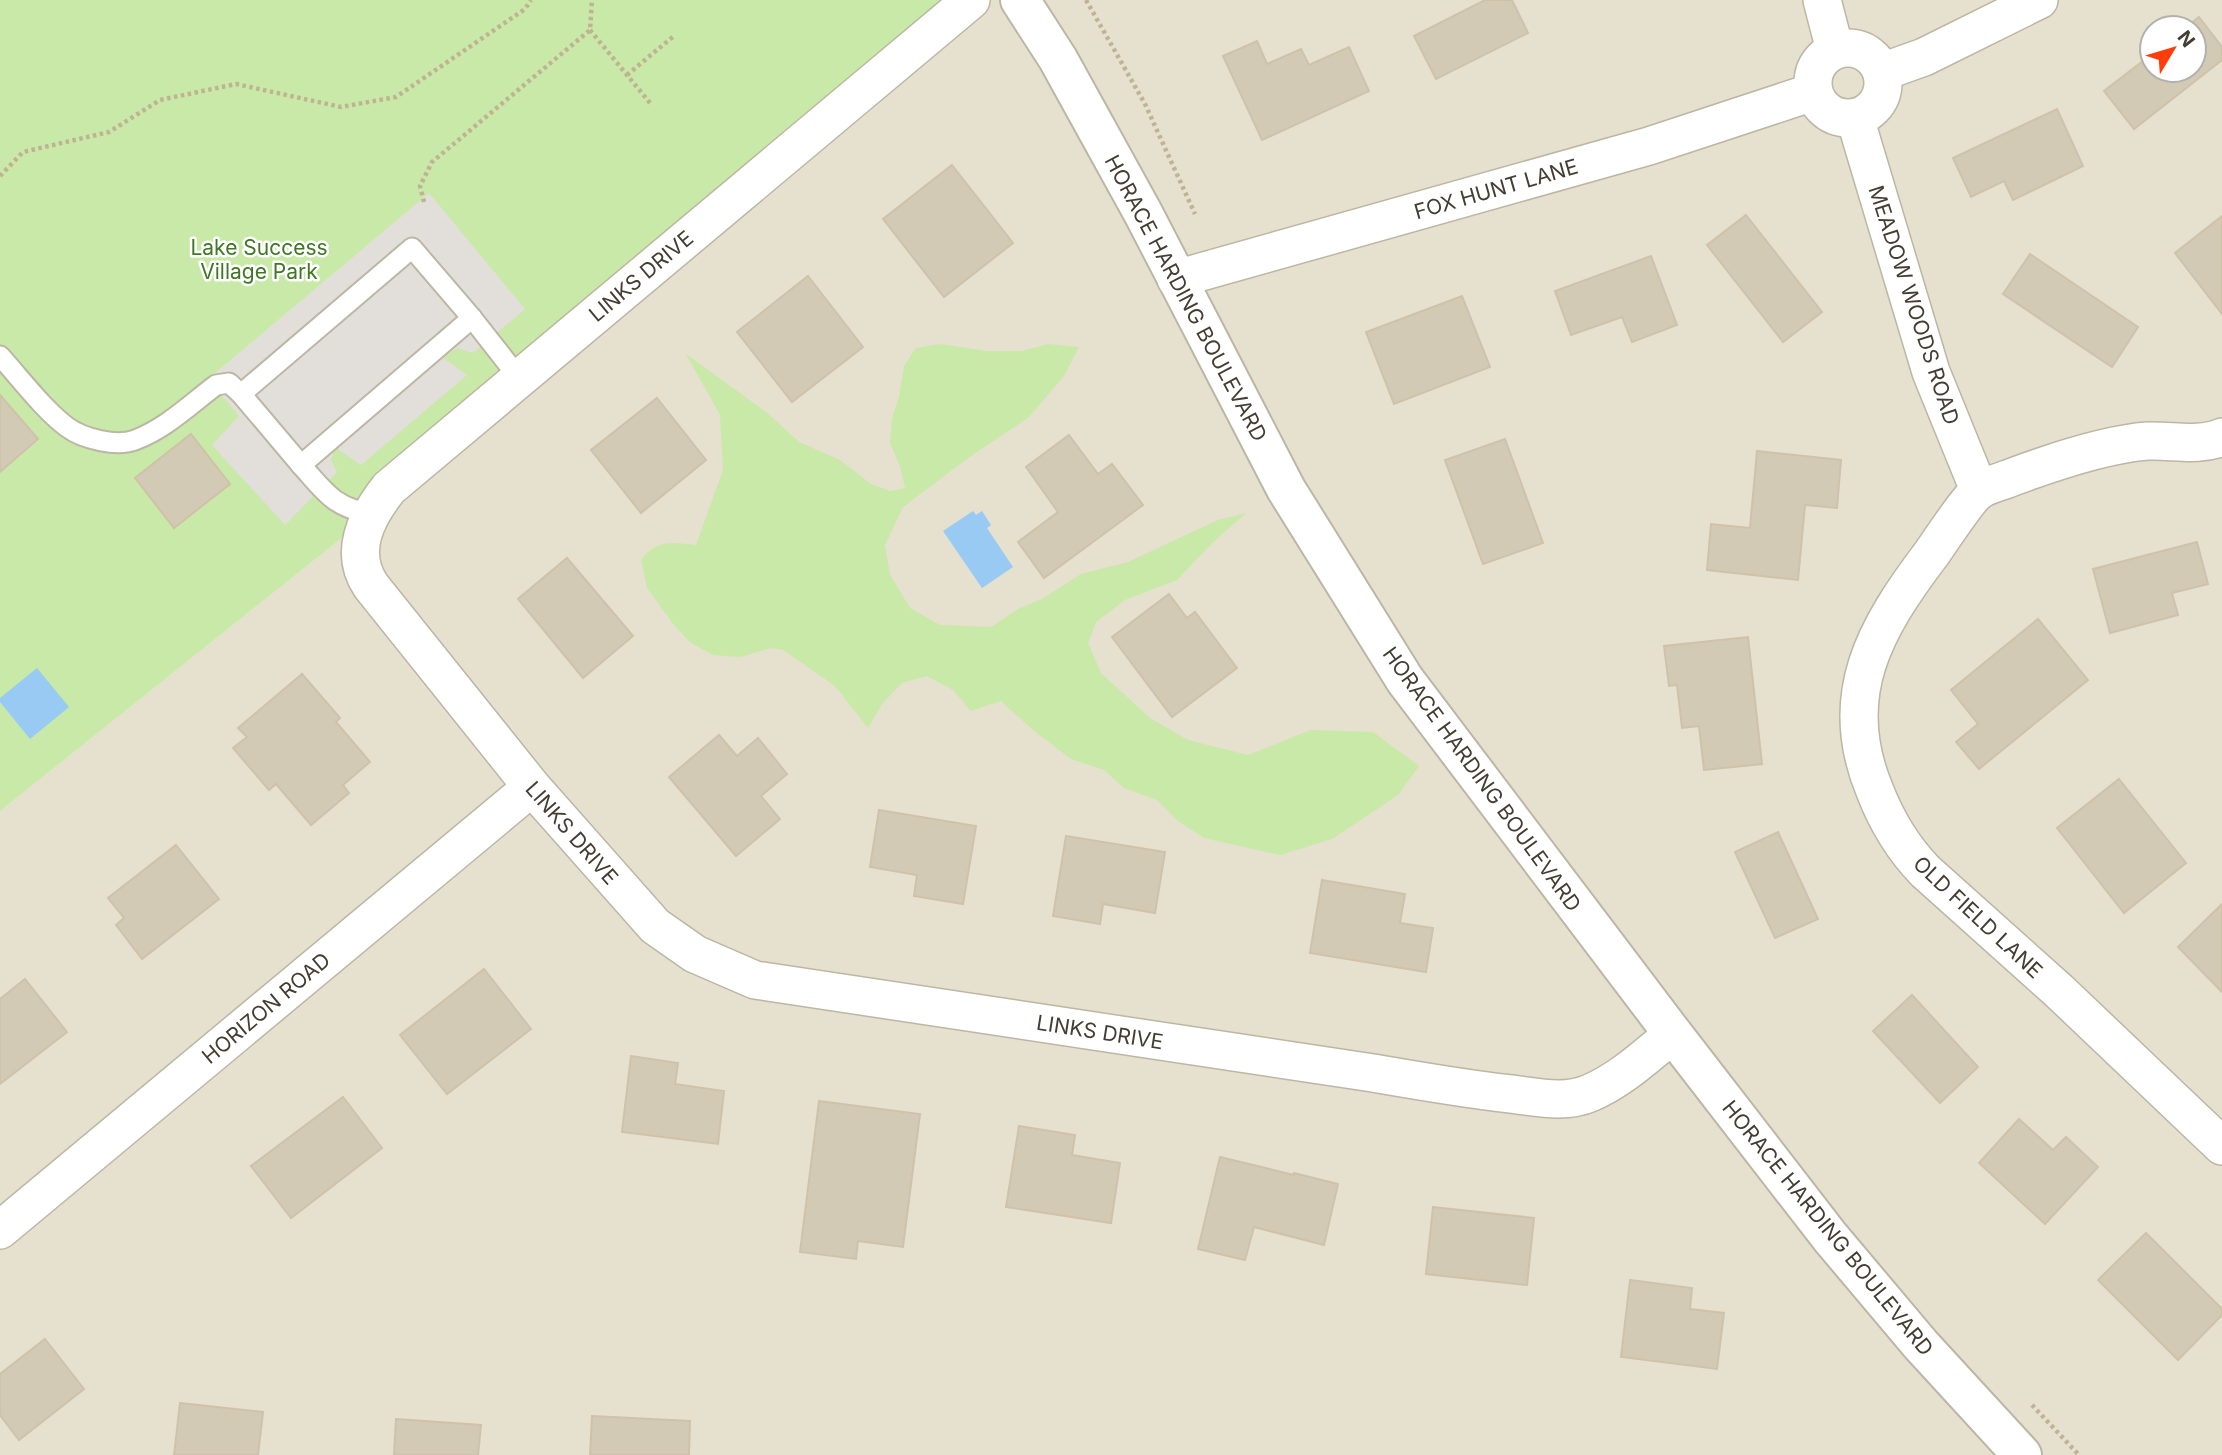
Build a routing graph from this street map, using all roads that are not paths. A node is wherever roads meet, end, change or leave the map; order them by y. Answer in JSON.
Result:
{"nodes":[{"id":1,"x":971,"y":0,"type":"edge"},
{"id":2,"x":1020,"y":0,"type":"edge"},
{"id":3,"x":1822,"y":0,"type":"edge"},
{"id":4,"x":2039,"y":0,"type":"edge"},
{"id":5,"x":1835,"y":50,"type":"junction"},
{"id":6,"x":1882,"y":72,"type":"junction"},
{"id":7,"x":1813,"y":92,"type":"junction"},
{"id":8,"x":1854,"y":118,"type":"junction"},
{"id":9,"x":1176,"y":279,"type":"junction"},
{"id":10,"x":472,"y":318,"type":"junction"},
{"id":11,"x":0,"y":356,"type":"edge"},
{"id":12,"x":519,"y":378,"type":"junction"},
{"id":13,"x":241,"y":394,"type":"junction"},
{"id":14,"x":2221,"y":439,"type":"edge"},
{"id":15,"x":301,"y":464,"type":"junction"},
{"id":16,"x":1979,"y":490,"type":"junction"},
{"id":17,"x":372,"y":514,"type":"junction"},
{"id":18,"x":532,"y":787,"type":"junction"},
{"id":19,"x":1673,"y":1034,"type":"junction"},
{"id":20,"x":2222,"y":1146,"type":"edge"},
{"id":21,"x":0,"y":1230,"type":"edge"},
{"id":22,"x":2022,"y":1455,"type":"edge"}],
"edges":[{"from":1,"to":12,"type":"street","name":"LINKS DRIVE"},
{"from":2,"to":9,"type":"street","name":"HORACE HARDING BOULEVARD"},
{"from":3,"to":5,"type":"street"},
{"from":4,"to":6,"type":"street"},
{"from":5,"to":6,"type":"street"},
{"from":5,"to":7,"type":"street"},
{"from":6,"to":8,"type":"street"},
{"from":7,"to":8,"type":"street"},
{"from":7,"to":9,"type":"street","name":"FOX HUNT LANE"},
{"from":8,"to":16,"type":"street","name":"MEADOW WOODS ROAD"},
{"from":9,"to":19,"type":"street","name":"HORACE HARDING BOULEVARD"},
{"from":10,"to":12,"type":"lane"},
{"from":10,"to":13,"type":"lane"},
{"from":10,"to":15,"type":"lane"},
{"from":11,"to":13,"type":"lane"},
{"from":12,"to":17,"type":"street","name":"LINKS DRIVE"},
{"from":13,"to":15,"type":"lane"},
{"from":14,"to":16,"type":"street"},
{"from":15,"to":17,"type":"lane"},
{"from":16,"to":20,"type":"street","name":"OLD FIELD LANE"},
{"from":17,"to":18,"type":"street","name":"LINKS DRIVE"},
{"from":18,"to":19,"type":"street","name":"LINKS DRIVE"},
{"from":18,"to":21,"type":"street","name":"HORIZON ROAD"},
{"from":19,"to":22,"type":"street","name":"HORACE HARDING BOULEVARD"}]}
